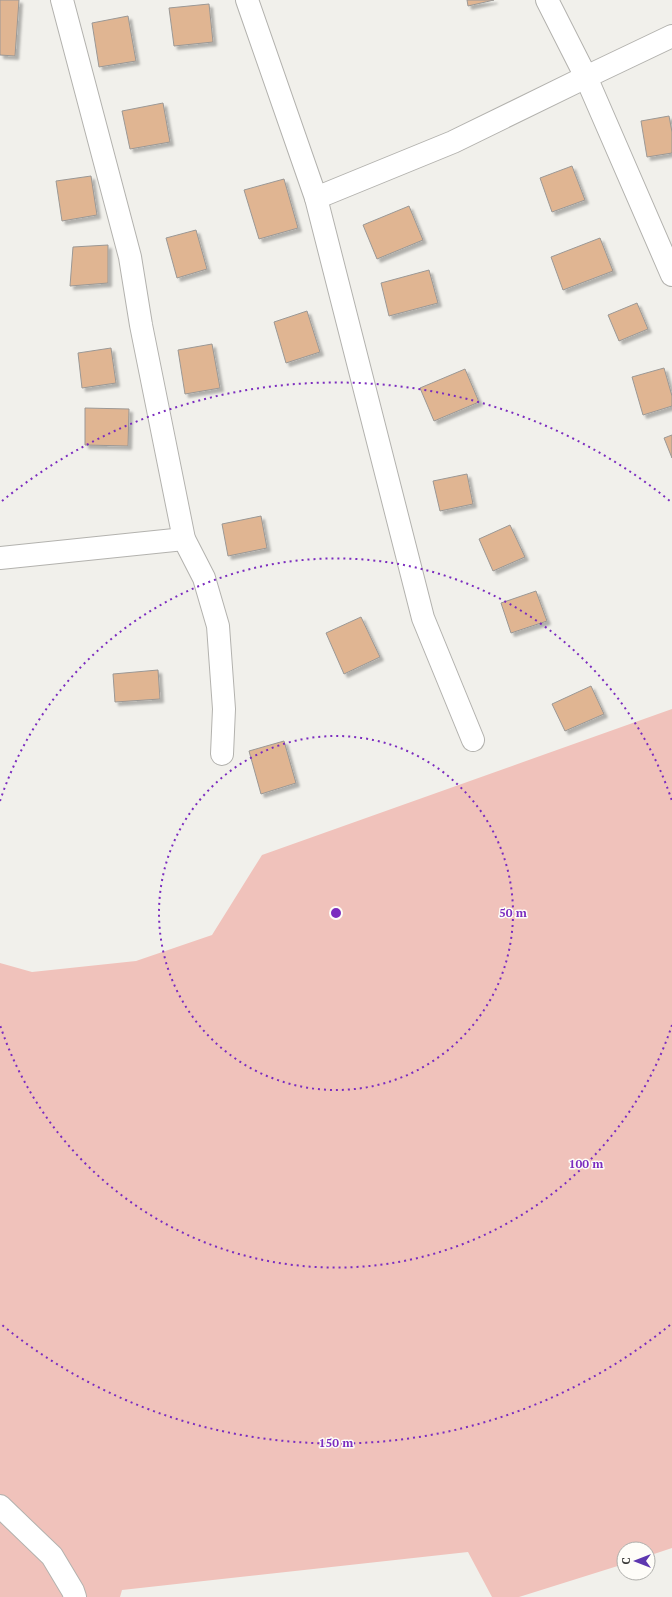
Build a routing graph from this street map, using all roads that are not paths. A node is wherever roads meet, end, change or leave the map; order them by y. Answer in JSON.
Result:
{"nodes":[{"id":1,"x":62,"y":0,"type":"edge"},
{"id":2,"x":247,"y":0,"type":"edge"},
{"id":3,"x":547,"y":0,"type":"edge"},
{"id":4,"x":672,"y":36,"type":"edge"},
{"id":5,"x":586,"y":77,"type":"junction"},
{"id":6,"x":316,"y":198,"type":"junction"},
{"id":7,"x":672,"y":274,"type":"edge"},
{"id":8,"x":184,"y":539,"type":"junction"},
{"id":9,"x":0,"y":558,"type":"edge"},
{"id":10,"x":473,"y":740,"type":"dead end"},
{"id":11,"x":222,"y":754,"type":"dead end"},
{"id":12,"x":0,"y":1506,"type":"edge"},
{"id":13,"x":75,"y":1597,"type":"edge"}],
"edges":[{"from":1,"to":8,"type":"street"},
{"from":2,"to":6,"type":"street"},
{"from":3,"to":5,"type":"street"},
{"from":4,"to":5,"type":"street"},
{"from":5,"to":6,"type":"street"},
{"from":5,"to":7,"type":"street"},
{"from":6,"to":10,"type":"street"},
{"from":8,"to":9,"type":"street"},
{"from":8,"to":11,"type":"street"},
{"from":12,"to":13,"type":"street"}]}
